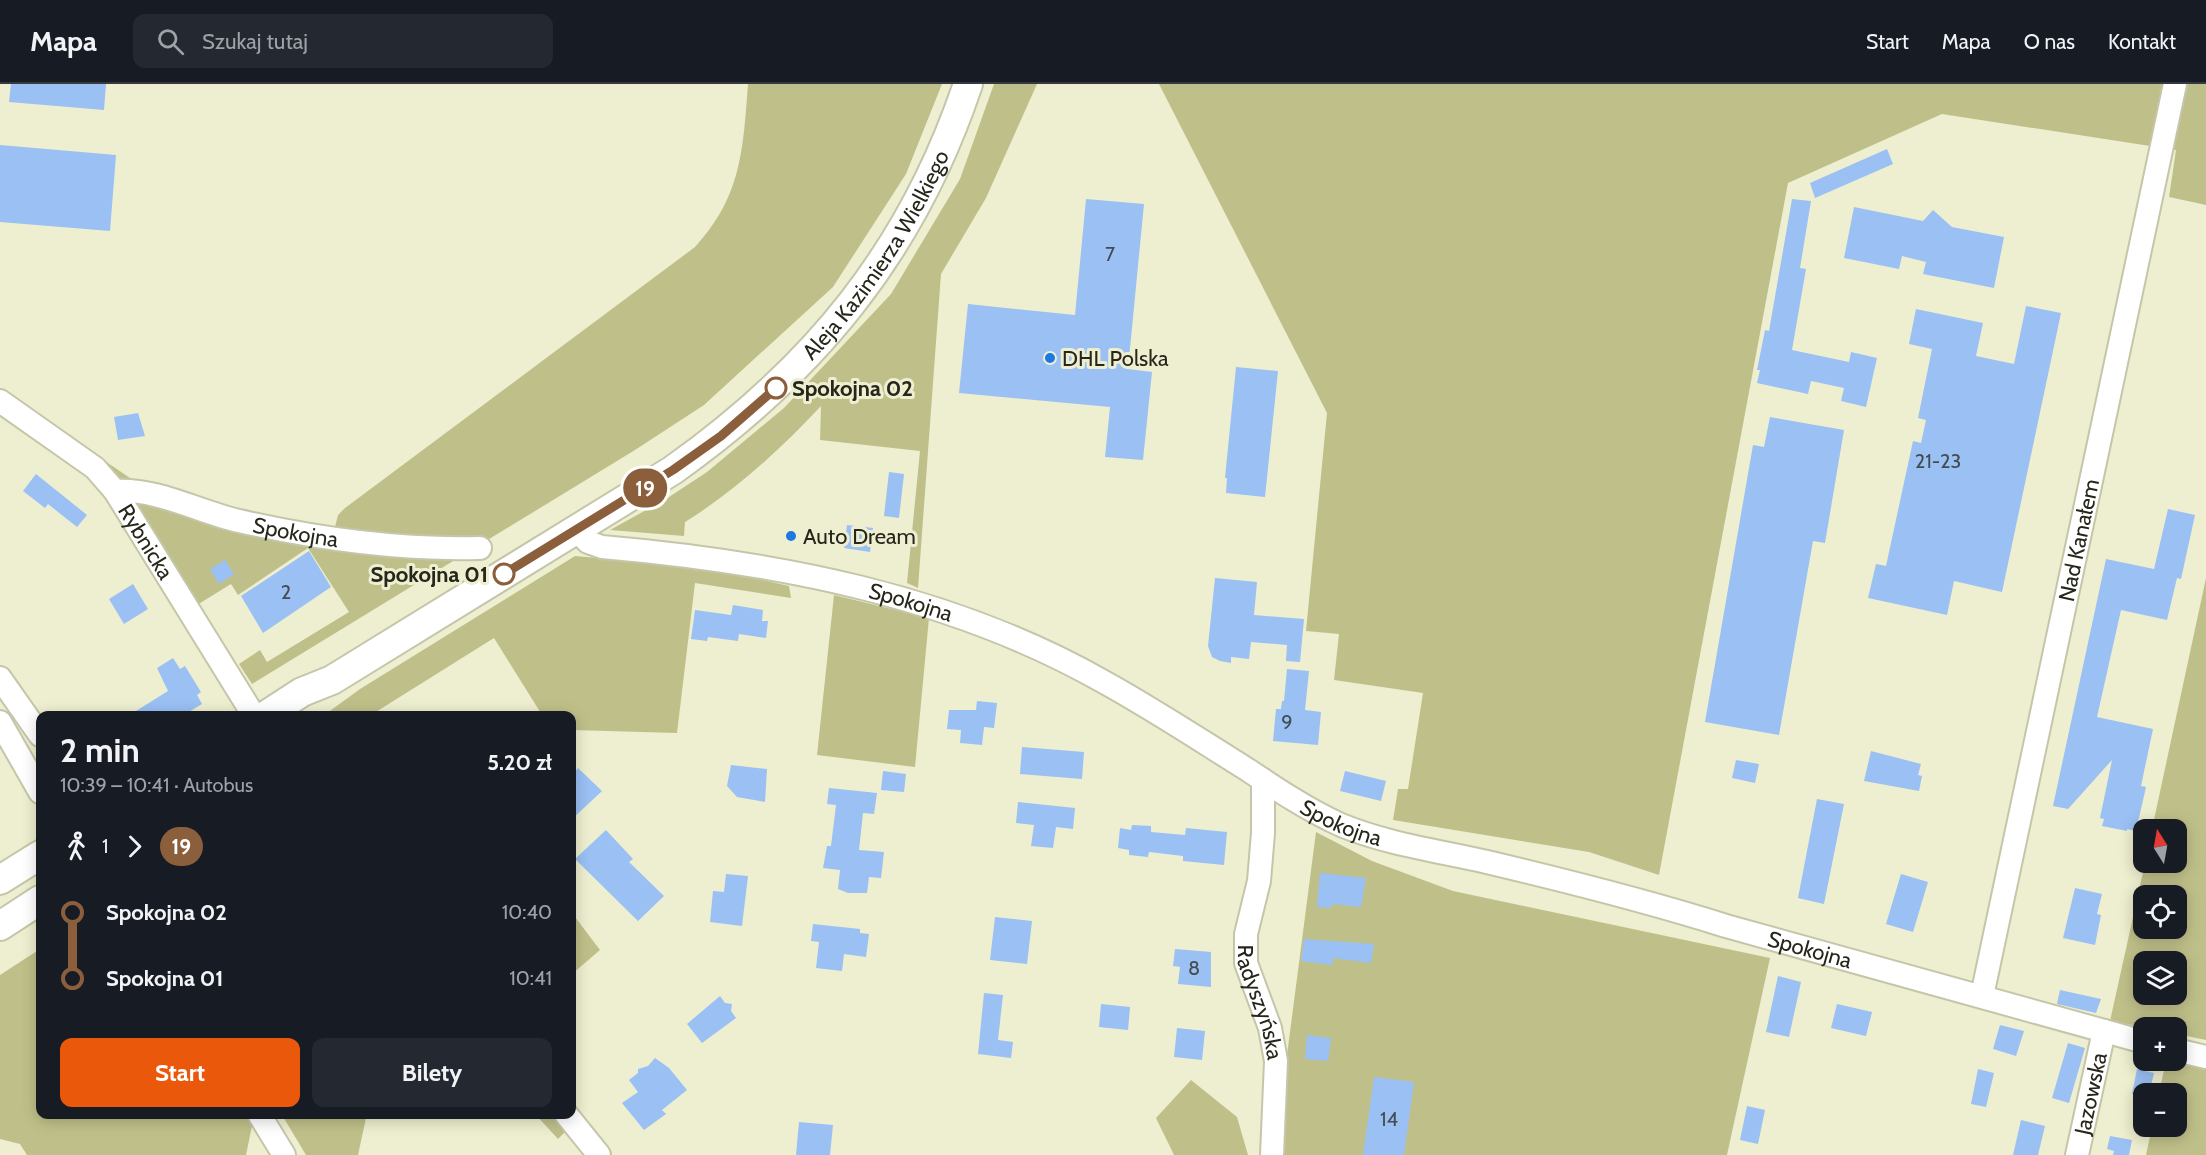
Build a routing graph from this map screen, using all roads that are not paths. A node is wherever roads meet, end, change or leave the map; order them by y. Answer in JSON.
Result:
{"nodes":[{"id":1,"x":968,"y":84,"type":"edge"},
{"id":2,"x":2175,"y":84,"type":"edge"},
{"id":3,"x":0,"y":401,"type":"edge"},
{"id":4,"x":115,"y":490,"type":"junction"},
{"id":5,"x":576,"y":530,"type":"junction"},
{"id":6,"x":480,"y":548,"type":"dead end"},
{"id":7,"x":0,"y":678,"type":"edge"},
{"id":8,"x":332,"y":680,"type":"junction"},
{"id":9,"x":251,"y":711,"type":"edge"},
{"id":10,"x":273,"y":711,"type":"edge"},
{"id":11,"x":306,"y":711,"type":"edge"},
{"id":12,"x":0,"y":722,"type":"edge"},
{"id":13,"x":36,"y":729,"type":"edge"},
{"id":14,"x":1263,"y":780,"type":"junction"},
{"id":15,"x":36,"y":785,"type":"edge"},
{"id":16,"x":36,"y":858,"type":"edge"},
{"id":17,"x":0,"y":880,"type":"edge"},
{"id":18,"x":36,"y":903,"type":"edge"},
{"id":19,"x":0,"y":926,"type":"edge"},
{"id":20,"x":1982,"y":996,"type":"junction"},
{"id":21,"x":2104,"y":1031,"type":"junction"},
{"id":22,"x":2133,"y":1039,"type":"edge"},
{"id":23,"x":2187,"y":1053,"type":"edge"},
{"id":24,"x":2206,"y":1057,"type":"edge"},
{"id":25,"x":262,"y":1119,"type":"edge"},
{"id":26,"x":570,"y":1119,"type":"edge"},
{"id":27,"x":284,"y":1155,"type":"edge"},
{"id":28,"x":599,"y":1155,"type":"edge"},
{"id":29,"x":1272,"y":1155,"type":"edge"},
{"id":30,"x":2077,"y":1155,"type":"edge"}],
"edges":[{"from":1,"to":5,"type":"main road","name":"Aleja Kazimierza Wielkiego"},
{"from":2,"to":20,"type":"street","name":"Nad Kanałem"},
{"from":3,"to":4,"type":"street","name":"Rybnicka"},
{"from":4,"to":6,"type":"street","name":"Spokojna"},
{"from":4,"to":9,"type":"street","name":"Rybnicka"},
{"from":5,"to":8,"type":"main road","name":"Aleja Kazimierza Wielkiego"},
{"from":5,"to":14,"type":"street","name":"Spokojna"},
{"from":7,"to":13,"type":"street"},
{"from":8,"to":10,"type":"main road","name":"Aleja Kazimierza Wielkiego"},
{"from":8,"to":11,"type":"main road","name":"Aleja Kazimierza Wielkiego"},
{"from":12,"to":15,"type":"street"},
{"from":14,"to":20,"type":"street","name":"Spokojna"},
{"from":14,"to":29,"type":"street","name":"Radyszyńska"},
{"from":16,"to":17,"type":"main road"},
{"from":18,"to":19,"type":"main road"},
{"from":20,"to":21,"type":"street","name":"Spokojna"},
{"from":21,"to":22,"type":"street","name":"Spokojna"},
{"from":21,"to":30,"type":"street","name":"Jazowska"},
{"from":23,"to":24,"type":"street"},
{"from":25,"to":27,"type":"street"},
{"from":26,"to":28,"type":"street"}]}
